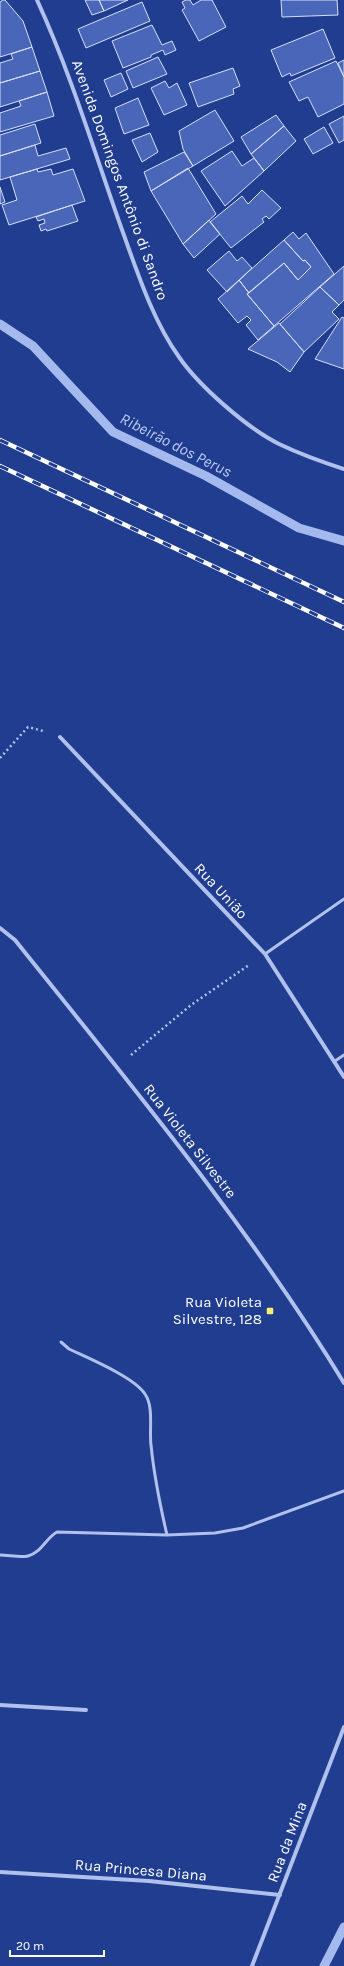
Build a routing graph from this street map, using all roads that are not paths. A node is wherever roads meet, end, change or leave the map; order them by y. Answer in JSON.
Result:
{"nodes":[{"id":1,"x":37,"y":0,"type":"edge"},
{"id":2,"x":344,"y":469,"type":"edge"},
{"id":3,"x":60,"y":737,"type":"road end"},
{"id":4,"x":344,"y":899,"type":"edge"},
{"id":5,"x":0,"y":928,"type":"edge"},
{"id":6,"x":265,"y":954,"type":"junction"},
{"id":7,"x":344,"y":1055,"type":"edge"},
{"id":8,"x":335,"y":1062,"type":"junction"},
{"id":9,"x":344,"y":1077,"type":"edge"},
{"id":10,"x":61,"y":1342,"type":"dead end"},
{"id":11,"x":344,"y":1383,"type":"edge"},
{"id":12,"x":344,"y":1491,"type":"edge"},
{"id":13,"x":167,"y":1535,"type":"junction"},
{"id":14,"x":0,"y":1555,"type":"edge"},
{"id":15,"x":0,"y":1705,"type":"edge"},
{"id":16,"x":86,"y":1710,"type":"dead end"},
{"id":17,"x":344,"y":1727,"type":"edge"},
{"id":18,"x":0,"y":1872,"type":"edge"},
{"id":19,"x":280,"y":1895,"type":"junction"},
{"id":20,"x":252,"y":1966,"type":"edge"}],
"edges":[{"from":1,"to":2,"type":"street","name":"Avenida Domingos Antônio di Sandro"},
{"from":3,"to":6,"type":"street","name":"Rua União"},
{"from":4,"to":6,"type":"lane"},
{"from":5,"to":11,"type":"street","name":"Rua Violeta Silvestre"},
{"from":6,"to":8,"type":"street","name":"Rua União"},
{"from":7,"to":8,"type":"lane"},
{"from":8,"to":9,"type":"street","name":"Rua União"},
{"from":10,"to":13,"type":"lane"},
{"from":12,"to":13,"type":"lane"},
{"from":13,"to":14,"type":"lane"},
{"from":15,"to":16,"type":"street"},
{"from":17,"to":19,"type":"street","name":"Rua da Mina"},
{"from":18,"to":19,"type":"street","name":"Rua Princesa Diana"},
{"from":19,"to":20,"type":"street","name":"Rua da Mina"}]}
